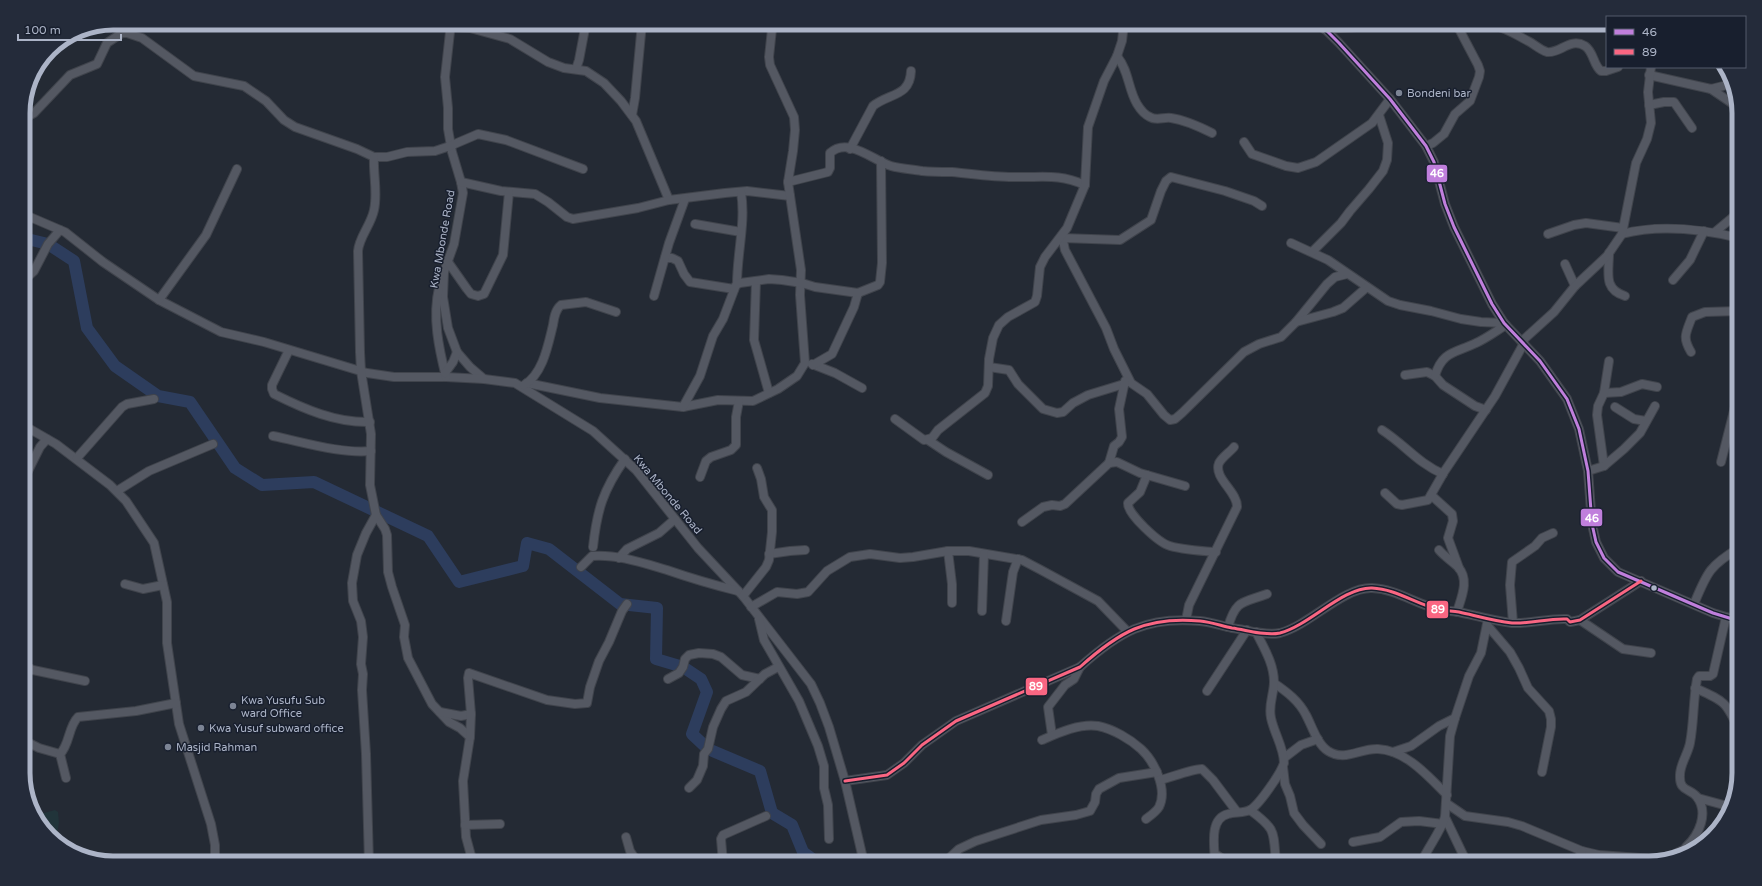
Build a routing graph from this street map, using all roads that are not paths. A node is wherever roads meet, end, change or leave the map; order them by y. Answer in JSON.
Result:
{"nodes":[{"id":1,"x":450,"y":30,"type":"edge"},
{"id":2,"x":482,"y":30,"type":"edge"},
{"id":3,"x":585,"y":30,"type":"edge"},
{"id":4,"x":641,"y":30,"type":"edge"},
{"id":5,"x":771,"y":30,"type":"edge"},
{"id":6,"x":1123,"y":30,"type":"edge"},
{"id":7,"x":1326,"y":30,"type":"edge"},
{"id":8,"x":1460,"y":30,"type":"edge"},
{"id":9,"x":1504,"y":30,"type":"edge"},
{"id":10,"x":1117,"y":56,"type":"junction"},
{"id":11,"x":1615,"y":68,"type":"edge"},
{"id":12,"x":576,"y":69,"type":"junction"},
{"id":13,"x":911,"y":71,"type":"dead end"},
{"id":14,"x":1650,"y":71,"type":"edge"},
{"id":15,"x":1727,"y":85,"type":"edge"},
{"id":16,"x":1711,"y":89,"type":"junction"},
{"id":17,"x":1390,"y":99,"type":"junction"},
{"id":18,"x":1731,"y":103,"type":"edge"},
{"id":19,"x":1649,"y":105,"type":"junction"},
{"id":20,"x":1379,"y":115,"type":"junction"},
{"id":21,"x":30,"y":116,"type":"edge"},
{"id":22,"x":632,"y":116,"type":"junction"},
{"id":23,"x":1692,"y":128,"type":"dead end"},
{"id":24,"x":1212,"y":133,"type":"dead end"},
{"id":25,"x":1244,"y":142,"type":"dead end"},
{"id":26,"x":450,"y":146,"type":"junction"},
{"id":27,"x":1426,"y":146,"type":"junction"},
{"id":28,"x":850,"y":148,"type":"junction"},
{"id":29,"x":374,"y":157,"type":"junction"},
{"id":30,"x":881,"y":161,"type":"junction"},
{"id":31,"x":237,"y":169,"type":"dead end"},
{"id":32,"x":583,"y":169,"type":"dead end"},
{"id":33,"x":461,"y":182,"type":"junction"},
{"id":34,"x":788,"y":182,"type":"junction"},
{"id":35,"x":1085,"y":185,"type":"junction"},
{"id":36,"x":509,"y":192,"type":"junction"},
{"id":37,"x":741,"y":192,"type":"junction"},
{"id":38,"x":790,"y":196,"type":"junction"},
{"id":39,"x":685,"y":199,"type":"junction"},
{"id":40,"x":669,"y":200,"type":"junction"},
{"id":41,"x":1262,"y":206,"type":"dead end"},
{"id":42,"x":30,"y":217,"type":"edge"},
{"id":43,"x":1732,"y":218,"type":"edge"},
{"id":44,"x":696,"y":224,"type":"dead end"},
{"id":45,"x":60,"y":230,"type":"junction"},
{"id":46,"x":1623,"y":231,"type":"junction"},
{"id":47,"x":1704,"y":231,"type":"junction"},
{"id":48,"x":741,"y":232,"type":"junction"},
{"id":49,"x":1715,"y":232,"type":"junction"},
{"id":50,"x":1548,"y":234,"type":"dead end"},
{"id":51,"x":1732,"y":236,"type":"edge"},
{"id":52,"x":1062,"y":237,"type":"junction"},
{"id":53,"x":1291,"y":243,"type":"dead end"},
{"id":54,"x":1312,"y":252,"type":"junction"},
{"id":55,"x":1609,"y":253,"type":"junction"},
{"id":56,"x":664,"y":258,"type":"junction"},
{"id":57,"x":448,"y":262,"type":"junction"},
{"id":58,"x":1565,"y":264,"type":"dead end"},
{"id":59,"x":444,"y":272,"type":"junction"},
{"id":60,"x":1347,"y":274,"type":"junction"},
{"id":61,"x":30,"y":275,"type":"edge"},
{"id":62,"x":1673,"y":280,"type":"dead end"},
{"id":63,"x":756,"y":281,"type":"junction"},
{"id":64,"x":802,"y":283,"type":"junction"},
{"id":65,"x":736,"y":286,"type":"junction"},
{"id":66,"x":1575,"y":286,"type":"junction"},
{"id":67,"x":1367,"y":287,"type":"junction"},
{"id":68,"x":858,"y":293,"type":"junction"},
{"id":69,"x":654,"y":296,"type":"dead end"},
{"id":70,"x":1626,"y":296,"type":"dead end"},
{"id":71,"x":159,"y":300,"type":"junction"},
{"id":72,"x":1732,"y":311,"type":"edge"},
{"id":73,"x":616,"y":312,"type":"dead end"},
{"id":74,"x":1296,"y":322,"type":"junction"},
{"id":75,"x":1505,"y":324,"type":"junction"},
{"id":76,"x":1523,"y":342,"type":"junction"},
{"id":77,"x":289,"y":350,"type":"junction"},
{"id":78,"x":457,"y":352,"type":"junction"},
{"id":79,"x":1691,"y":352,"type":"dead end"},
{"id":80,"x":1610,"y":361,"type":"dead end"},
{"id":81,"x":809,"y":364,"type":"junction"},
{"id":82,"x":989,"y":367,"type":"junction"},
{"id":83,"x":361,"y":371,"type":"junction"},
{"id":84,"x":1126,"y":374,"type":"junction"},
{"id":85,"x":445,"y":375,"type":"junction"},
{"id":86,"x":1405,"y":375,"type":"dead end"},
{"id":87,"x":1435,"y":376,"type":"junction"},
{"id":88,"x":484,"y":379,"type":"junction"},
{"id":89,"x":1124,"y":384,"type":"junction"},
{"id":90,"x":524,"y":385,"type":"junction"},
{"id":91,"x":1657,"y":387,"type":"dead end"},
{"id":92,"x":862,"y":388,"type":"dead end"},
{"id":93,"x":769,"y":393,"type":"junction"},
{"id":94,"x":1604,"y":393,"type":"junction"},
{"id":95,"x":154,"y":399,"type":"dead end"},
{"id":96,"x":739,"y":402,"type":"junction"},
{"id":97,"x":1656,"y":406,"type":"dead end"},
{"id":98,"x":683,"y":407,"type":"junction"},
{"id":99,"x":1615,"y":407,"type":"dead end"},
{"id":100,"x":1486,"y":410,"type":"junction"},
{"id":101,"x":895,"y":419,"type":"dead end"},
{"id":102,"x":1646,"y":421,"type":"junction"},
{"id":103,"x":370,"y":422,"type":"junction"},
{"id":104,"x":30,"y":429,"type":"edge"},
{"id":105,"x":1382,"y":430,"type":"dead end"},
{"id":106,"x":1732,"y":434,"type":"edge"},
{"id":107,"x":273,"y":436,"type":"dead end"},
{"id":108,"x":47,"y":439,"type":"junction"},
{"id":109,"x":928,"y":440,"type":"junction"},
{"id":110,"x":213,"y":444,"type":"dead end"},
{"id":111,"x":1234,"y":447,"type":"dead end"},
{"id":112,"x":371,"y":451,"type":"junction"},
{"id":113,"x":77,"y":458,"type":"junction"},
{"id":114,"x":625,"y":460,"type":"junction"},
{"id":115,"x":1721,"y":462,"type":"dead end"},
{"id":116,"x":1109,"y":463,"type":"junction"},
{"id":117,"x":1604,"y":466,"type":"junction"},
{"id":118,"x":30,"y":467,"type":"edge"},
{"id":119,"x":756,"y":468,"type":"dead end"},
{"id":120,"x":1588,"y":471,"type":"junction"},
{"id":121,"x":1443,"y":474,"type":"junction"},
{"id":122,"x":1147,"y":475,"type":"junction"},
{"id":123,"x":988,"y":476,"type":"dead end"},
{"id":124,"x":700,"y":477,"type":"dead end"},
{"id":125,"x":1185,"y":486,"type":"dead end"},
{"id":126,"x":116,"y":491,"type":"junction"},
{"id":127,"x":1385,"y":493,"type":"dead end"},
{"id":128,"x":1431,"y":495,"type":"junction"},
{"id":129,"x":376,"y":515,"type":"junction"},
{"id":130,"x":675,"y":519,"type":"junction"},
{"id":131,"x":1022,"y":522,"type":"dead end"},
{"id":132,"x":1553,"y":533,"type":"dead end"},
{"id":133,"x":593,"y":547,"type":"dead end"},
{"id":134,"x":804,"y":550,"type":"dead end"},
{"id":135,"x":1439,"y":550,"type":"dead end"},
{"id":136,"x":948,"y":551,"type":"junction"},
{"id":137,"x":1216,"y":552,"type":"junction"},
{"id":138,"x":1732,"y":552,"type":"edge"},
{"id":139,"x":769,"y":554,"type":"junction"},
{"id":140,"x":984,"y":554,"type":"junction"},
{"id":141,"x":619,"y":558,"type":"junction"},
{"id":142,"x":1018,"y":559,"type":"junction"},
{"id":143,"x":581,"y":567,"type":"dead end"},
{"id":144,"x":1458,"y":568,"type":"junction"},
{"id":145,"x":1641,"y":582,"type":"junction"},
{"id":146,"x":125,"y":584,"type":"dead end"},
{"id":147,"x":163,"y":585,"type":"junction"},
{"id":148,"x":741,"y":594,"type":"junction"},
{"id":149,"x":1267,"y":594,"type":"dead end"},
{"id":150,"x":952,"y":603,"type":"dead end"},
{"id":151,"x":627,"y":604,"type":"dead end"},
{"id":152,"x":1694,"y":604,"type":"junction"},
{"id":153,"x":751,"y":607,"type":"junction"},
{"id":154,"x":982,"y":611,"type":"dead end"},
{"id":155,"x":1458,"y":612,"type":"junction"},
{"id":156,"x":759,"y":617,"type":"junction"},
{"id":157,"x":1726,"y":617,"type":"junction"},
{"id":158,"x":1732,"y":619,"type":"edge"},
{"id":159,"x":1186,"y":620,"type":"junction"},
{"id":160,"x":1580,"y":620,"type":"junction"},
{"id":161,"x":1006,"y":621,"type":"dead end"},
{"id":162,"x":1487,"y":622,"type":"junction"},
{"id":163,"x":1513,"y":623,"type":"junction"},
{"id":164,"x":1228,"y":627,"type":"junction"},
{"id":165,"x":1247,"y":630,"type":"junction"},
{"id":166,"x":1127,"y":631,"type":"junction"},
{"id":167,"x":1256,"y":632,"type":"junction"},
{"id":168,"x":1651,"y":653,"type":"dead end"},
{"id":169,"x":1080,"y":666,"type":"junction"},
{"id":170,"x":778,"y":667,"type":"junction"},
{"id":171,"x":30,"y":668,"type":"edge"},
{"id":172,"x":668,"y":679,"type":"dead end"},
{"id":173,"x":760,"y":679,"type":"junction"},
{"id":174,"x":85,"y":681,"type":"dead end"},
{"id":175,"x":1274,"y":683,"type":"junction"},
{"id":176,"x":1695,"y":688,"type":"junction"},
{"id":177,"x":1207,"y":691,"type":"dead end"},
{"id":178,"x":176,"y":704,"type":"junction"},
{"id":179,"x":440,"y":712,"type":"junction"},
{"id":180,"x":471,"y":714,"type":"junction"},
{"id":181,"x":1732,"y":714,"type":"edge"},
{"id":182,"x":1455,"y":718,"type":"junction"},
{"id":183,"x":1052,"y":735,"type":"junction"},
{"id":184,"x":470,"y":737,"type":"junction"},
{"id":185,"x":1318,"y":739,"type":"junction"},
{"id":186,"x":1042,"y":740,"type":"dead end"},
{"id":187,"x":30,"y":744,"type":"edge"},
{"id":188,"x":1393,"y":752,"type":"junction"},
{"id":189,"x":60,"y":754,"type":"junction"},
{"id":190,"x":1284,"y":758,"type":"junction"},
{"id":191,"x":1283,"y":767,"type":"junction"},
{"id":192,"x":1157,"y":772,"type":"junction"},
{"id":193,"x":1542,"y":772,"type":"dead end"},
{"id":194,"x":66,"y":778,"type":"dead end"},
{"id":195,"x":1160,"y":780,"type":"junction"},
{"id":196,"x":845,"y":781,"type":"junction"},
{"id":197,"x":689,"y":788,"type":"dead end"},
{"id":198,"x":1698,"y":798,"type":"junction"},
{"id":199,"x":1446,"y":799,"type":"junction"},
{"id":200,"x":1725,"y":805,"type":"edge"},
{"id":201,"x":1250,"y":810,"type":"junction"},
{"id":202,"x":1237,"y":812,"type":"junction"},
{"id":203,"x":766,"y":816,"type":"dead end"},
{"id":204,"x":1146,"y":819,"type":"dead end"},
{"id":205,"x":1444,"y":820,"type":"junction"},
{"id":206,"x":500,"y":824,"type":"dead end"},
{"id":207,"x":466,"y":825,"type":"junction"},
{"id":208,"x":626,"y":837,"type":"dead end"},
{"id":209,"x":829,"y":839,"type":"dead end"},
{"id":210,"x":1353,"y":842,"type":"dead end"},
{"id":211,"x":1321,"y":844,"type":"dead end"},
{"id":212,"x":1685,"y":848,"type":"edge"},
{"id":213,"x":1582,"y":851,"type":"junction"},
{"id":214,"x":215,"y":856,"type":"edge"},
{"id":215,"x":369,"y":856,"type":"edge"},
{"id":216,"x":471,"y":856,"type":"edge"},
{"id":217,"x":633,"y":856,"type":"edge"},
{"id":218,"x":722,"y":856,"type":"edge"},
{"id":219,"x":862,"y":856,"type":"edge"},
{"id":220,"x":952,"y":856,"type":"edge"},
{"id":221,"x":1215,"y":856,"type":"edge"},
{"id":222,"x":1275,"y":856,"type":"edge"},
{"id":223,"x":1424,"y":856,"type":"edge"},
{"id":224,"x":1463,"y":856,"type":"edge"},
{"id":225,"x":1580,"y":856,"type":"edge"},
{"id":226,"x":1615,"y":856,"type":"edge"}],
"edges":[{"from":1,"to":26,"type":"street","name":"Kwa Mbonde Road"},
{"from":2,"to":12,"type":"street"},
{"from":3,"to":12,"type":"street"},
{"from":4,"to":22,"type":"street"},
{"from":5,"to":34,"type":"street"},
{"from":6,"to":10,"type":"street"},
{"from":7,"to":17,"type":"street"},
{"from":8,"to":27,"type":"street"},
{"from":9,"to":11,"type":"street"},
{"from":10,"to":24,"type":"street"},
{"from":10,"to":35,"type":"street"},
{"from":12,"to":22,"type":"street"},
{"from":13,"to":28,"type":"street"},
{"from":14,"to":16,"type":"street"},
{"from":14,"to":19,"type":"street"},
{"from":15,"to":16,"type":"street"},
{"from":16,"to":18,"type":"street"},
{"from":17,"to":20,"type":"street"},
{"from":17,"to":27,"type":"street"},
{"from":19,"to":23,"type":"street"},
{"from":19,"to":46,"type":"street"},
{"from":20,"to":25,"type":"street"},
{"from":20,"to":54,"type":"street"},
{"from":21,"to":29,"type":"street"},
{"from":22,"to":40,"type":"street"},
{"from":26,"to":29,"type":"street"},
{"from":26,"to":32,"type":"street"},
{"from":26,"to":33,"type":"street","name":"Kwa Mbonde Road"},
{"from":27,"to":75,"type":"street"},
{"from":28,"to":30,"type":"street"},
{"from":28,"to":34,"type":"street"},
{"from":29,"to":83,"type":"street"},
{"from":30,"to":35,"type":"street"},
{"from":30,"to":68,"type":"street"},
{"from":31,"to":71,"type":"street"},
{"from":33,"to":36,"type":"street"},
{"from":33,"to":57,"type":"street","name":"Kwa Mbonde Road"},
{"from":34,"to":38,"type":"street"},
{"from":35,"to":52,"type":"street"},
{"from":36,"to":40,"type":"street"},
{"from":36,"to":57,"type":"street"},
{"from":37,"to":38,"type":"street"},
{"from":37,"to":39,"type":"street"},
{"from":37,"to":48,"type":"street"},
{"from":38,"to":64,"type":"street"},
{"from":39,"to":40,"type":"street"},
{"from":39,"to":56,"type":"street"},
{"from":41,"to":52,"type":"street"},
{"from":42,"to":45,"type":"street"},
{"from":43,"to":49,"type":"street"},
{"from":44,"to":48,"type":"street"},
{"from":45,"to":61,"type":"street"},
{"from":45,"to":71,"type":"street"},
{"from":46,"to":47,"type":"street"},
{"from":46,"to":50,"type":"street"},
{"from":46,"to":55,"type":"street"},
{"from":47,"to":49,"type":"street"},
{"from":47,"to":62,"type":"street"},
{"from":48,"to":65,"type":"street"},
{"from":49,"to":51,"type":"street"},
{"from":52,"to":82,"type":"street"},
{"from":52,"to":84,"type":"street"},
{"from":53,"to":54,"type":"street"},
{"from":54,"to":60,"type":"street"},
{"from":55,"to":66,"type":"street"},
{"from":55,"to":70,"type":"street"},
{"from":56,"to":65,"type":"street"},
{"from":56,"to":69,"type":"street"},
{"from":57,"to":59,"type":"street","name":"Kwa Mbonde Road"},
{"from":58,"to":66,"type":"street"},
{"from":59,"to":78,"type":"street","name":"Kwa Mbonde Road"},
{"from":59,"to":85,"type":"street"},
{"from":60,"to":67,"type":"street"},
{"from":60,"to":74,"type":"street"},
{"from":63,"to":64,"type":"street"},
{"from":63,"to":65,"type":"street"},
{"from":63,"to":93,"type":"street"},
{"from":64,"to":68,"type":"street"},
{"from":64,"to":81,"type":"street"},
{"from":65,"to":98,"type":"street"},
{"from":66,"to":76,"type":"street"},
{"from":67,"to":74,"type":"street"},
{"from":67,"to":75,"type":"street"},
{"from":68,"to":81,"type":"street"},
{"from":71,"to":77,"type":"street"},
{"from":72,"to":79,"type":"street"},
{"from":73,"to":90,"type":"street"},
{"from":74,"to":84,"type":"street"},
{"from":75,"to":76,"type":"street"},
{"from":75,"to":87,"type":"street"},
{"from":76,"to":100,"type":"street"},
{"from":76,"to":120,"type":"street"},
{"from":77,"to":83,"type":"street"},
{"from":77,"to":103,"type":"street"},
{"from":78,"to":85,"type":"street"},
{"from":78,"to":88,"type":"street","name":"Kwa Mbonde Road"},
{"from":80,"to":94,"type":"street"},
{"from":81,"to":92,"type":"street"},
{"from":81,"to":93,"type":"street"},
{"from":82,"to":89,"type":"street"},
{"from":82,"to":109,"type":"street"},
{"from":83,"to":85,"type":"street"},
{"from":83,"to":103,"type":"street"},
{"from":84,"to":89,"type":"street"},
{"from":85,"to":88,"type":"street"},
{"from":86,"to":87,"type":"street"},
{"from":87,"to":100,"type":"street"},
{"from":88,"to":90,"type":"street","name":"Kwa Mbonde Road"},
{"from":89,"to":116,"type":"street"},
{"from":90,"to":98,"type":"street"},
{"from":90,"to":114,"type":"street","name":"Kwa Mbonde Road"},
{"from":91,"to":94,"type":"street"},
{"from":93,"to":96,"type":"street"},
{"from":94,"to":117,"type":"street"},
{"from":95,"to":113,"type":"street"},
{"from":96,"to":98,"type":"street"},
{"from":96,"to":124,"type":"street"},
{"from":97,"to":102,"type":"street"},
{"from":99,"to":102,"type":"street"},
{"from":100,"to":121,"type":"street"},
{"from":101,"to":109,"type":"street"},
{"from":102,"to":117,"type":"street"},
{"from":103,"to":112,"type":"street"},
{"from":104,"to":108,"type":"street"},
{"from":105,"to":121,"type":"street"},
{"from":106,"to":115,"type":"street"},
{"from":107,"to":112,"type":"street"},
{"from":108,"to":113,"type":"street"},
{"from":108,"to":118,"type":"street"},
{"from":109,"to":123,"type":"street"},
{"from":110,"to":126,"type":"street"},
{"from":111,"to":137,"type":"street"},
{"from":112,"to":129,"type":"street"},
{"from":113,"to":126,"type":"street"},
{"from":114,"to":130,"type":"street","name":"Kwa Mbonde Road"},
{"from":114,"to":133,"type":"street"},
{"from":116,"to":122,"type":"street"},
{"from":116,"to":131,"type":"street"},
{"from":117,"to":120,"type":"street"},
{"from":119,"to":139,"type":"street"},
{"from":120,"to":145,"type":"street"},
{"from":121,"to":128,"type":"street"},
{"from":122,"to":125,"type":"street"},
{"from":122,"to":137,"type":"street"},
{"from":126,"to":147,"type":"street"},
{"from":127,"to":128,"type":"street"},
{"from":128,"to":144,"type":"street"},
{"from":129,"to":179,"type":"street"},
{"from":129,"to":215,"type":"street"},
{"from":130,"to":141,"type":"street"},
{"from":130,"to":148,"type":"street","name":"Kwa Mbonde Road"},
{"from":132,"to":163,"type":"street"},
{"from":134,"to":139,"type":"street"},
{"from":135,"to":144,"type":"street"},
{"from":136,"to":140,"type":"street"},
{"from":136,"to":150,"type":"street"},
{"from":136,"to":153,"type":"street"},
{"from":137,"to":159,"type":"street"},
{"from":138,"to":152,"type":"street"},
{"from":139,"to":148,"type":"street"},
{"from":140,"to":142,"type":"street"},
{"from":140,"to":154,"type":"street"},
{"from":141,"to":143,"type":"street"},
{"from":141,"to":148,"type":"street"},
{"from":142,"to":161,"type":"street"},
{"from":142,"to":166,"type":"street"},
{"from":144,"to":155,"type":"street"},
{"from":145,"to":152,"type":"street"},
{"from":145,"to":160,"type":"street"},
{"from":146,"to":147,"type":"street"},
{"from":147,"to":178,"type":"street"},
{"from":148,"to":153,"type":"street","name":"Kwa Mbonde Road"},
{"from":149,"to":164,"type":"street"},
{"from":151,"to":180,"type":"street"},
{"from":152,"to":157,"type":"street"},
{"from":153,"to":156,"type":"street","name":"Kwa Mbonde Road"},
{"from":155,"to":162,"type":"street"},
{"from":155,"to":167,"type":"street"},
{"from":156,"to":170,"type":"street"},
{"from":156,"to":196,"type":"street","name":"Kwa Mbonde Road"},
{"from":157,"to":158,"type":"street"},
{"from":157,"to":176,"type":"street"},
{"from":159,"to":164,"type":"street"},
{"from":159,"to":166,"type":"street"},
{"from":160,"to":163,"type":"street"},
{"from":160,"to":168,"type":"street"},
{"from":162,"to":163,"type":"street"},
{"from":162,"to":182,"type":"street"},
{"from":162,"to":193,"type":"street"},
{"from":164,"to":165,"type":"street"},
{"from":165,"to":167,"type":"street"},
{"from":165,"to":177,"type":"street"},
{"from":166,"to":169,"type":"street"},
{"from":167,"to":175,"type":"street"},
{"from":169,"to":183,"type":"street"},
{"from":169,"to":196,"type":"street"},
{"from":170,"to":173,"type":"street"},
{"from":170,"to":209,"type":"street"},
{"from":171,"to":174,"type":"street"},
{"from":172,"to":173,"type":"street"},
{"from":173,"to":197,"type":"street"},
{"from":175,"to":185,"type":"street"},
{"from":175,"to":190,"type":"street"},
{"from":176,"to":181,"type":"street"},
{"from":176,"to":198,"type":"street"},
{"from":178,"to":189,"type":"street"},
{"from":178,"to":214,"type":"street"},
{"from":179,"to":180,"type":"street"},
{"from":179,"to":184,"type":"street"},
{"from":180,"to":184,"type":"street"},
{"from":182,"to":188,"type":"street"},
{"from":182,"to":199,"type":"street"},
{"from":183,"to":186,"type":"street"},
{"from":183,"to":192,"type":"street"},
{"from":184,"to":207,"type":"street"},
{"from":185,"to":188,"type":"street"},
{"from":185,"to":190,"type":"street"},
{"from":187,"to":189,"type":"street"},
{"from":188,"to":199,"type":"street"},
{"from":189,"to":194,"type":"street"},
{"from":190,"to":191,"type":"street"},
{"from":191,"to":201,"type":"street"},
{"from":191,"to":211,"type":"street"},
{"from":192,"to":195,"type":"street"},
{"from":192,"to":220,"type":"street"},
{"from":195,"to":202,"type":"street"},
{"from":195,"to":204,"type":"street"},
{"from":196,"to":219,"type":"street","name":"Kwa Mbonde Road"},
{"from":198,"to":200,"type":"street"},
{"from":198,"to":212,"type":"street"},
{"from":199,"to":205,"type":"street"},
{"from":199,"to":213,"type":"street"},
{"from":201,"to":202,"type":"street"},
{"from":201,"to":222,"type":"street"},
{"from":202,"to":221,"type":"street"},
{"from":203,"to":218,"type":"street"},
{"from":205,"to":210,"type":"street"},
{"from":205,"to":223,"type":"street"},
{"from":205,"to":224,"type":"street"},
{"from":206,"to":207,"type":"street"},
{"from":207,"to":216,"type":"street"},
{"from":208,"to":217,"type":"street"},
{"from":213,"to":225,"type":"street"},
{"from":213,"to":226,"type":"street"}]}
